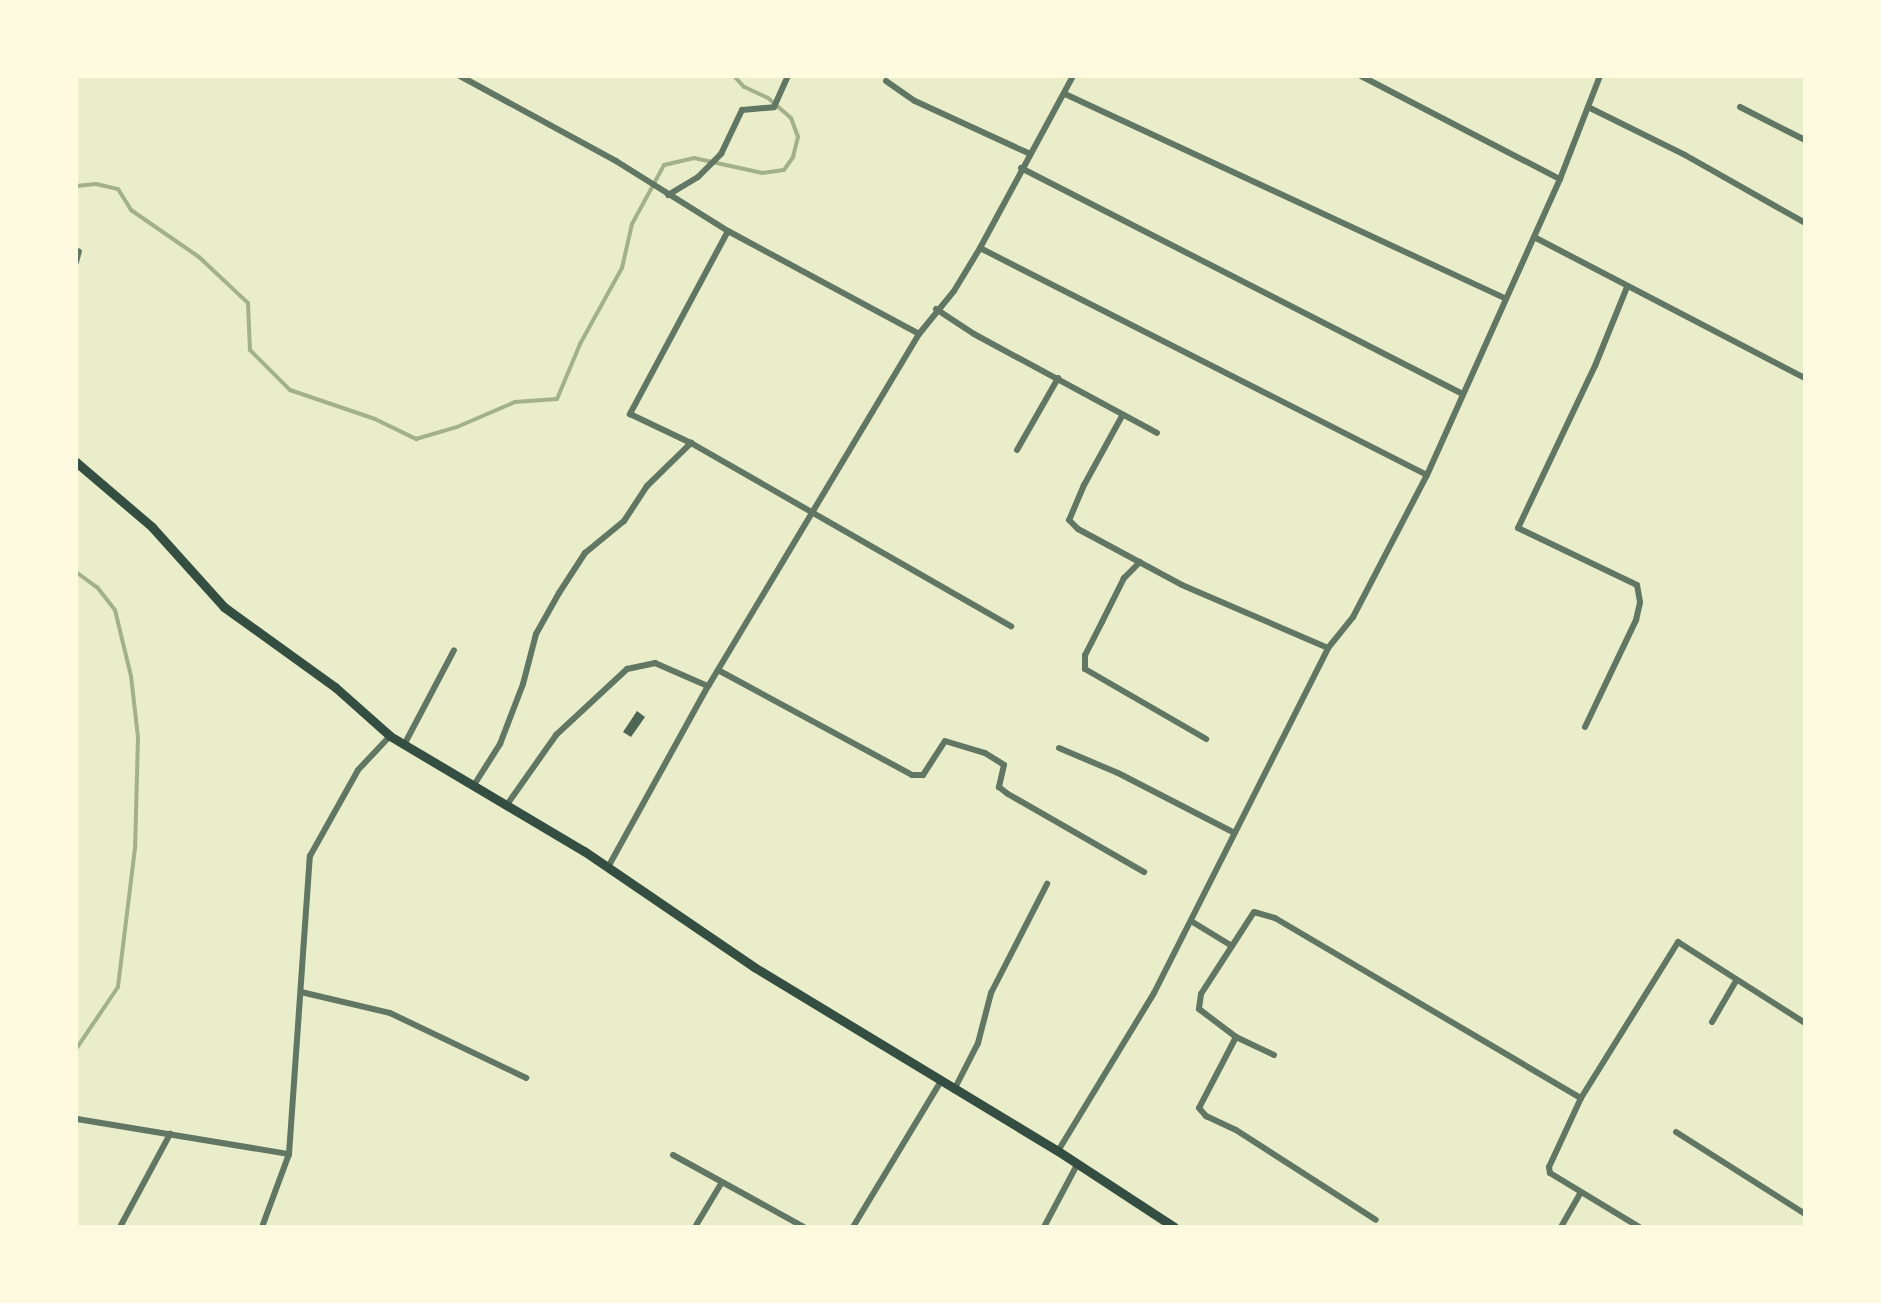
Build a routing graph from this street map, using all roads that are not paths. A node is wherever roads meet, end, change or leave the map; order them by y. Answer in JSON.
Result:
{"nodes":[{"id":1,"x":460,"y":76,"type":"edge"},
{"id":2,"x":788,"y":76,"type":"edge"},
{"id":3,"x":1073,"y":76,"type":"edge"},
{"id":4,"x":1361,"y":76,"type":"edge"},
{"id":5,"x":1600,"y":76,"type":"edge"},
{"id":6,"x":886,"y":81,"type":"dead end"},
{"id":7,"x":1065,"y":94,"type":"junction"},
{"id":8,"x":1588,"y":107,"type":"junction"},
{"id":9,"x":1740,"y":107,"type":"dead end"},
{"id":10,"x":1805,"y":140,"type":"edge"},
{"id":11,"x":1028,"y":153,"type":"junction"},
{"id":12,"x":1021,"y":168,"type":"junction"},
{"id":13,"x":1560,"y":179,"type":"junction"},
{"id":14,"x":668,"y":195,"type":"junction"},
{"id":15,"x":1805,"y":223,"type":"edge"},
{"id":16,"x":728,"y":231,"type":"junction"},
{"id":17,"x":1534,"y":237,"type":"junction"},
{"id":18,"x":980,"y":248,"type":"junction"},
{"id":19,"x":79,"y":251,"type":"dead end"},
{"id":20,"x":76,"y":262,"type":"edge"},
{"id":21,"x":1627,"y":287,"type":"junction"},
{"id":22,"x":1506,"y":299,"type":"junction"},
{"id":23,"x":936,"y":309,"type":"junction"},
{"id":24,"x":919,"y":334,"type":"junction"},
{"id":25,"x":1058,"y":378,"type":"junction"},
{"id":26,"x":1805,"y":378,"type":"edge"},
{"id":27,"x":1461,"y":393,"type":"junction"},
{"id":28,"x":1122,"y":416,"type":"junction"},
{"id":29,"x":1157,"y":433,"type":"dead end"},
{"id":30,"x":691,"y":443,"type":"junction"},
{"id":31,"x":1017,"y":450,"type":"dead end"},
{"id":32,"x":76,"y":462,"type":"edge"},
{"id":33,"x":1427,"y":475,"type":"junction"},
{"id":34,"x":812,"y":513,"type":"junction"},
{"id":35,"x":1140,"y":562,"type":"junction"},
{"id":36,"x":1011,"y":626,"type":"dead end"},
{"id":37,"x":1328,"y":648,"type":"junction"},
{"id":38,"x":454,"y":650,"type":"dead end"},
{"id":39,"x":718,"y":670,"type":"junction"},
{"id":40,"x":708,"y":686,"type":"junction"},
{"id":41,"x":1585,"y":727,"type":"dead end"},
{"id":42,"x":390,"y":736,"type":"junction"},
{"id":43,"x":1206,"y":739,"type":"dead end"},
{"id":44,"x":404,"y":745,"type":"junction"},
{"id":45,"x":1059,"y":748,"type":"dead end"},
{"id":46,"x":474,"y":785,"type":"junction"},
{"id":47,"x":506,"y":806,"type":"junction"},
{"id":48,"x":1233,"y":832,"type":"junction"},
{"id":49,"x":608,"y":867,"type":"junction"},
{"id":50,"x":1144,"y":872,"type":"dead end"},
{"id":51,"x":1047,"y":884,"type":"dead end"},
{"id":52,"x":1191,"y":921,"type":"junction"},
{"id":53,"x":1232,"y":946,"type":"junction"},
{"id":54,"x":1736,"y":981,"type":"junction"},
{"id":55,"x":301,"y":992,"type":"junction"},
{"id":56,"x":1712,"y":1022,"type":"dead end"},
{"id":57,"x":1805,"y":1023,"type":"edge"},
{"id":58,"x":1236,"y":1037,"type":"junction"},
{"id":59,"x":1274,"y":1055,"type":"dead end"},
{"id":60,"x":526,"y":1078,"type":"dead end"},
{"id":61,"x":940,"y":1083,"type":"junction"},
{"id":62,"x":954,"y":1090,"type":"junction"},
{"id":63,"x":1581,"y":1098,"type":"junction"},
{"id":64,"x":77,"y":1119,"type":"edge"},
{"id":65,"x":1676,"y":1132,"type":"dead end"},
{"id":66,"x":170,"y":1134,"type":"junction"},
{"id":67,"x":1058,"y":1151,"type":"junction"},
{"id":68,"x":289,"y":1154,"type":"junction"},
{"id":69,"x":673,"y":1155,"type":"dead end"},
{"id":70,"x":1077,"y":1165,"type":"junction"},
{"id":71,"x":722,"y":1182,"type":"junction"},
{"id":72,"x":1581,"y":1192,"type":"junction"},
{"id":73,"x":1805,"y":1214,"type":"edge"},
{"id":74,"x":1376,"y":1220,"type":"dead end"},
{"id":75,"x":120,"y":1227,"type":"edge"},
{"id":76,"x":262,"y":1227,"type":"edge"},
{"id":77,"x":695,"y":1227,"type":"edge"},
{"id":78,"x":804,"y":1227,"type":"edge"},
{"id":79,"x":853,"y":1227,"type":"edge"},
{"id":80,"x":1044,"y":1227,"type":"edge"},
{"id":81,"x":1174,"y":1227,"type":"edge"},
{"id":82,"x":1561,"y":1227,"type":"edge"},
{"id":83,"x":1639,"y":1227,"type":"edge"}],
"edges":[{"from":1,"to":14,"type":"street"},
{"from":2,"to":14,"type":"street"},
{"from":3,"to":7,"type":"street"},
{"from":4,"to":13,"type":"street"},
{"from":5,"to":8,"type":"street"},
{"from":6,"to":11,"type":"street"},
{"from":7,"to":11,"type":"street"},
{"from":7,"to":22,"type":"street"},
{"from":8,"to":13,"type":"street"},
{"from":8,"to":15,"type":"street"},
{"from":9,"to":10,"type":"street"},
{"from":11,"to":12,"type":"street"},
{"from":12,"to":18,"type":"street"},
{"from":12,"to":27,"type":"street"},
{"from":13,"to":17,"type":"street"},
{"from":14,"to":16,"type":"street"},
{"from":16,"to":24,"type":"street"},
{"from":16,"to":30,"type":"street"},
{"from":17,"to":21,"type":"street"},
{"from":17,"to":22,"type":"street"},
{"from":18,"to":23,"type":"street"},
{"from":18,"to":33,"type":"street"},
{"from":19,"to":20,"type":"street"},
{"from":21,"to":26,"type":"street"},
{"from":21,"to":41,"type":"street"},
{"from":22,"to":27,"type":"street"},
{"from":23,"to":24,"type":"street"},
{"from":23,"to":25,"type":"street"},
{"from":24,"to":34,"type":"street"},
{"from":25,"to":28,"type":"street"},
{"from":25,"to":31,"type":"street"},
{"from":27,"to":33,"type":"street"},
{"from":28,"to":29,"type":"street"},
{"from":28,"to":35,"type":"street"},
{"from":30,"to":34,"type":"street"},
{"from":30,"to":46,"type":"street"},
{"from":32,"to":42,"type":"main road"},
{"from":33,"to":37,"type":"street"},
{"from":34,"to":36,"type":"street"},
{"from":34,"to":39,"type":"street"},
{"from":35,"to":37,"type":"street"},
{"from":35,"to":43,"type":"street"},
{"from":37,"to":48,"type":"street"},
{"from":38,"to":44,"type":"street"},
{"from":39,"to":40,"type":"street"},
{"from":39,"to":50,"type":"street"},
{"from":40,"to":47,"type":"street"},
{"from":40,"to":49,"type":"street"},
{"from":42,"to":44,"type":"main road"},
{"from":42,"to":55,"type":"street"},
{"from":44,"to":46,"type":"main road"},
{"from":45,"to":48,"type":"street"},
{"from":46,"to":47,"type":"main road"},
{"from":47,"to":49,"type":"main road"},
{"from":48,"to":52,"type":"street"},
{"from":49,"to":61,"type":"main road"},
{"from":51,"to":62,"type":"street"},
{"from":52,"to":53,"type":"street"},
{"from":52,"to":67,"type":"street"},
{"from":53,"to":58,"type":"street"},
{"from":53,"to":63,"type":"street"},
{"from":54,"to":56,"type":"street"},
{"from":54,"to":57,"type":"street"},
{"from":54,"to":63,"type":"street"},
{"from":55,"to":60,"type":"street"},
{"from":55,"to":68,"type":"street"},
{"from":58,"to":59,"type":"street"},
{"from":58,"to":74,"type":"street"},
{"from":61,"to":62,"type":"main road"},
{"from":61,"to":79,"type":"street"},
{"from":62,"to":67,"type":"main road"},
{"from":63,"to":72,"type":"street"},
{"from":64,"to":66,"type":"street"},
{"from":65,"to":73,"type":"street"},
{"from":66,"to":68,"type":"street"},
{"from":66,"to":75,"type":"street"},
{"from":67,"to":70,"type":"main road"},
{"from":68,"to":76,"type":"street"},
{"from":69,"to":71,"type":"street"},
{"from":70,"to":80,"type":"street"},
{"from":70,"to":81,"type":"main road"},
{"from":71,"to":77,"type":"street"},
{"from":71,"to":78,"type":"street"},
{"from":72,"to":82,"type":"street"},
{"from":72,"to":83,"type":"street"}]}
